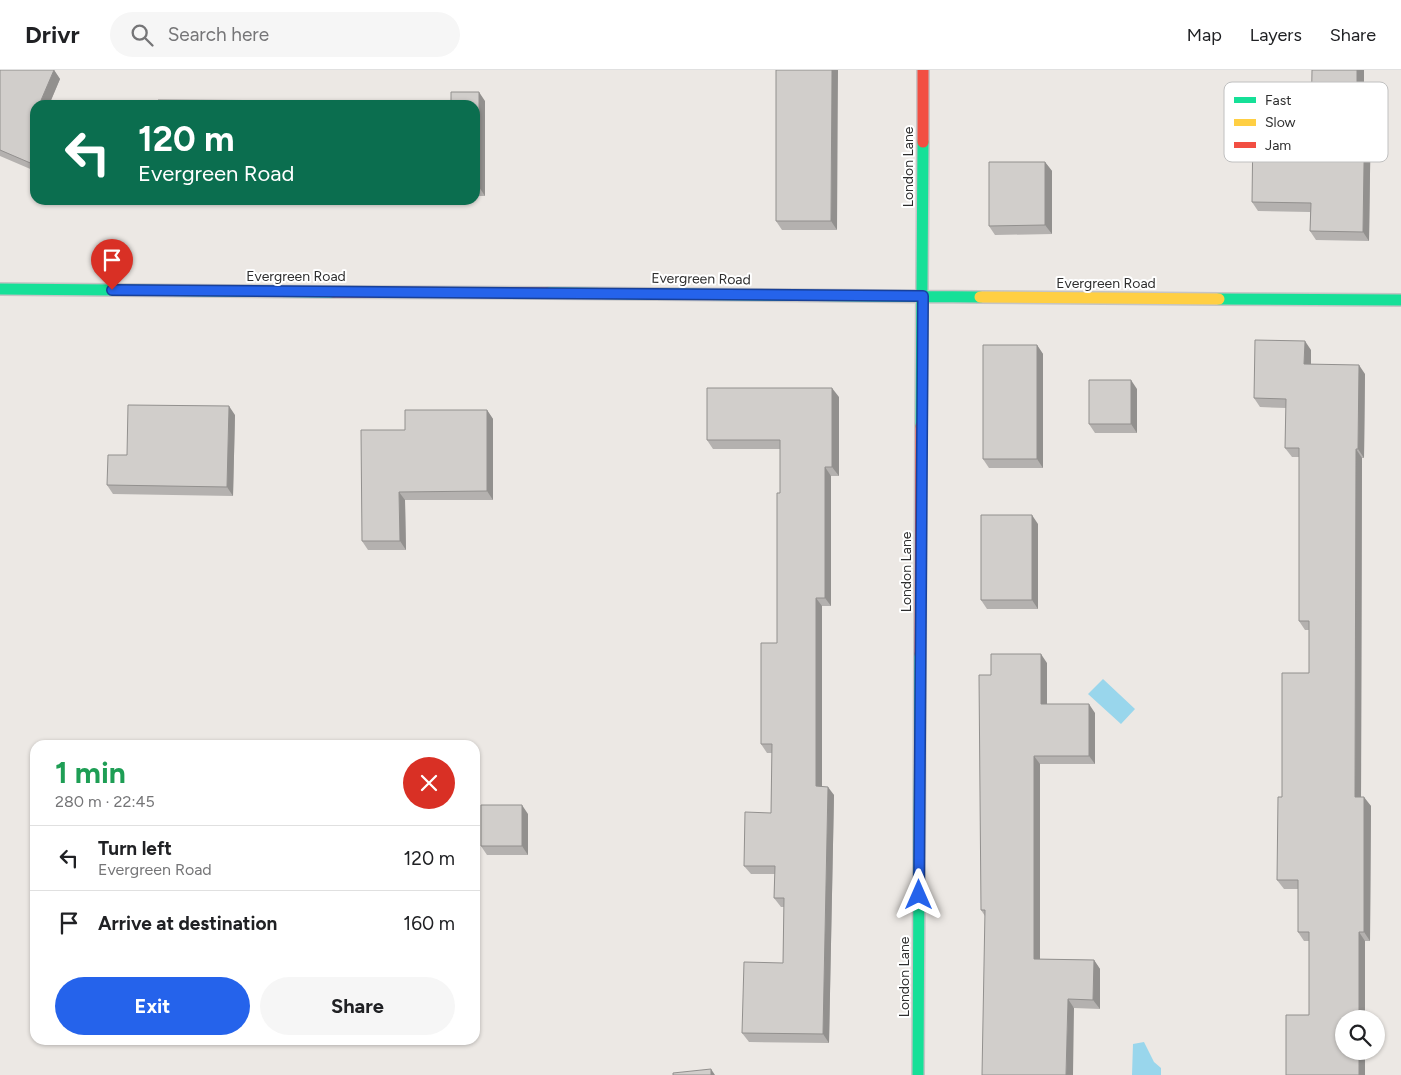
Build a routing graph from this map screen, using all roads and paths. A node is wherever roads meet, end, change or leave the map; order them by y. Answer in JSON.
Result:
{"nodes":[{"id":1,"x":923,"y":70,"type":"edge"},
{"id":2,"x":0,"y":289,"type":"edge"},
{"id":3,"x":923,"y":296,"type":"junction"},
{"id":4,"x":1401,"y":300,"type":"edge"},
{"id":5,"x":918,"y":1075,"type":"edge"}],
"edges":[{"from":1,"to":3,"type":"street","name":"London Lane"},
{"from":2,"to":3,"type":"street","name":"Evergreen Road"},
{"from":3,"to":4,"type":"street","name":"Evergreen Road"},
{"from":3,"to":5,"type":"street","name":"London Lane"}]}
